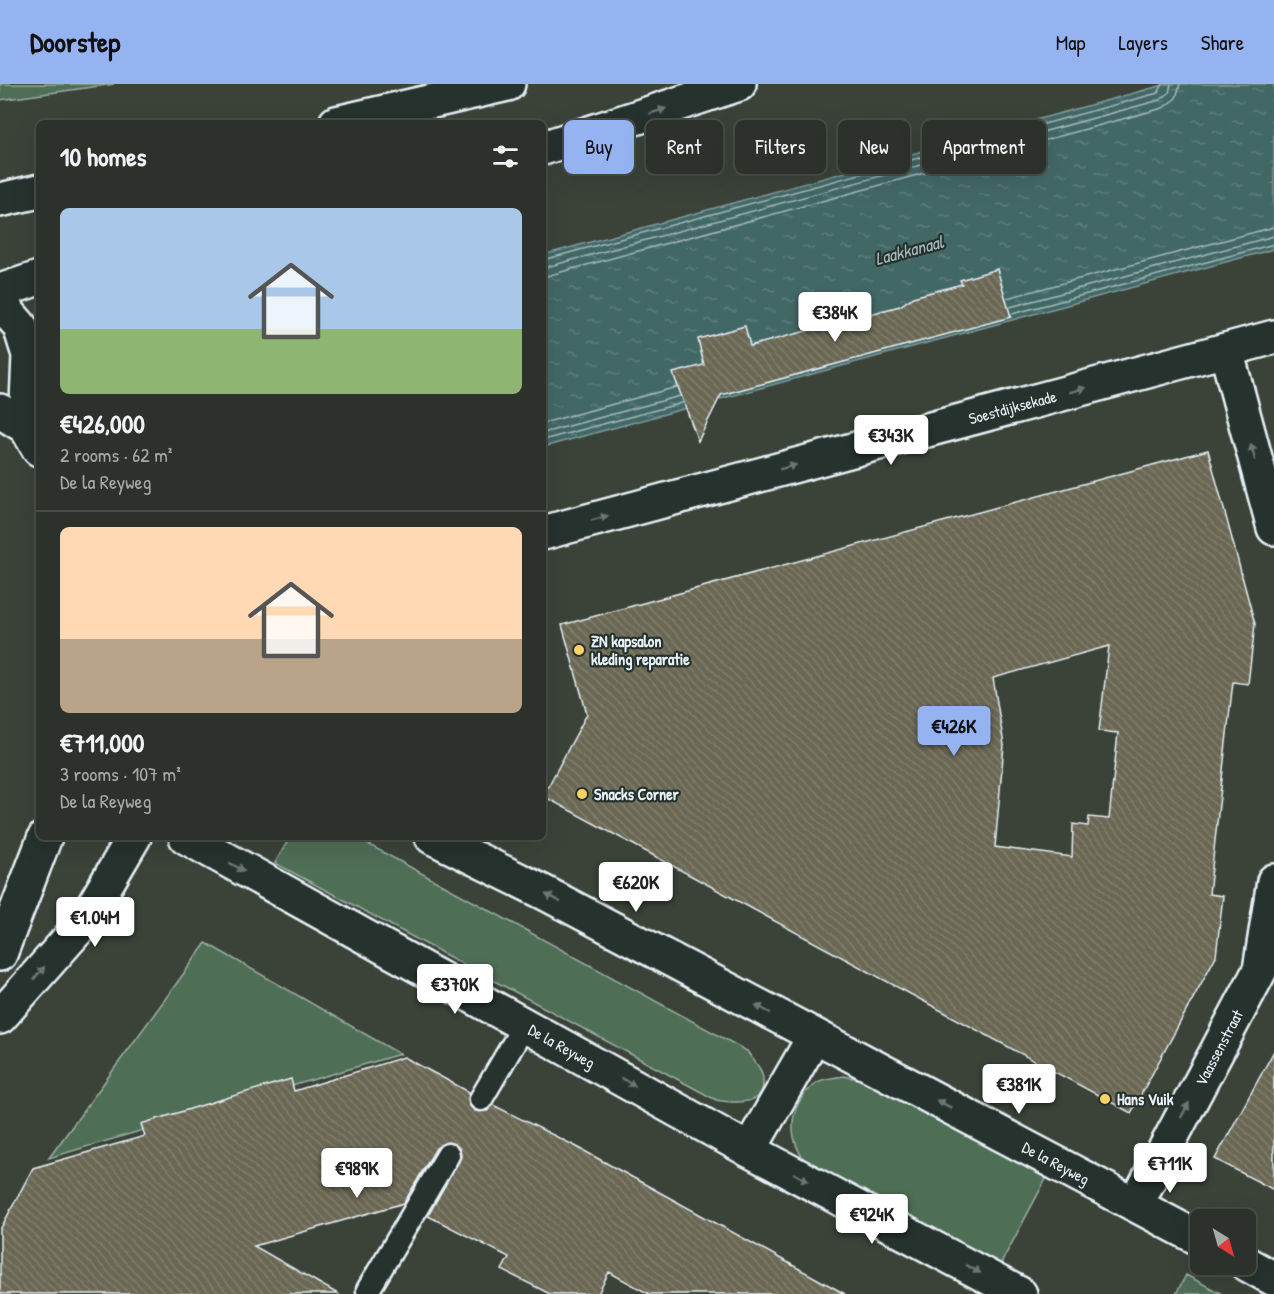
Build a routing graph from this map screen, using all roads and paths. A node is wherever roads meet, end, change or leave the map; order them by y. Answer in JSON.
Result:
{"nodes":[{"id":1,"x":508,"y":84,"type":"edge"},
{"id":2,"x":740,"y":84,"type":"edge"},
{"id":3,"x":349,"y":120,"type":"edge"},
{"id":4,"x":546,"y":147,"type":"edge"},
{"id":5,"x":36,"y":192,"type":"edge"},
{"id":6,"x":0,"y":200,"type":"edge"},
{"id":7,"x":36,"y":279,"type":"edge"},
{"id":8,"x":0,"y":291,"type":"edge"},
{"id":9,"x":0,"y":303,"type":"edge"},
{"id":10,"x":1274,"y":337,"type":"edge"},
{"id":11,"x":1226,"y":350,"type":"junction"},
{"id":12,"x":22,"y":429,"type":"edge"},
{"id":13,"x":1274,"y":528,"type":"edge"},
{"id":14,"x":546,"y":532,"type":"edge"},
{"id":15,"x":44,"y":840,"type":"edge"},
{"id":16,"x":132,"y":840,"type":"edge"},
{"id":17,"x":191,"y":840,"type":"edge"},
{"id":18,"x":448,"y":841,"type":"edge"},
{"id":19,"x":1274,"y":881,"type":"edge"},
{"id":20,"x":0,"y":954,"type":"edge"},
{"id":21,"x":0,"y":1017,"type":"edge"},
{"id":22,"x":525,"y":1024,"type":"junction"},
{"id":23,"x":814,"y":1037,"type":"junction"},
{"id":24,"x":481,"y":1099,"type":"dead end"},
{"id":25,"x":749,"y":1150,"type":"junction"},
{"id":26,"x":448,"y":1155,"type":"dead end"},
{"id":27,"x":1136,"y":1204,"type":"junction"},
{"id":28,"x":1190,"y":1234,"type":"edge"},
{"id":29,"x":1256,"y":1269,"type":"edge"},
{"id":30,"x":1274,"y":1279,"type":"edge"},
{"id":31,"x":368,"y":1290,"type":"dead end"},
{"id":32,"x":1020,"y":1294,"type":"edge"}],
"edges":[{"from":1,"to":3,"type":"street"},
{"from":4,"to":2,"type":"street","one_way":true},
{"from":5,"to":6,"type":"street"},
{"from":7,"to":8,"type":"street"},
{"from":9,"to":12,"type":"street"},
{"from":10,"to":11,"type":"street","name":"Soestdijksekade"},
{"from":13,"to":11,"type":"street","one_way":true},
{"from":14,"to":11,"type":"street","name":"Soestdijksekade","one_way":true},
{"from":15,"to":20,"type":"street"},
{"from":21,"to":16,"type":"street","one_way":true},
{"from":17,"to":22,"type":"street","name":"De la Reyweg","one_way":true},
{"from":23,"to":18,"type":"street","name":"De la Reyweg","one_way":true},
{"from":27,"to":19,"type":"street","name":"Vaassenstraat","one_way":true},
{"from":22,"to":24,"type":"lane"},
{"from":22,"to":25,"type":"street","name":"De la Reyweg","one_way":true},
{"from":23,"to":25,"type":"street"},
{"from":27,"to":23,"type":"street","name":"De la Reyweg","one_way":true},
{"from":25,"to":32,"type":"street","name":"De la Reyweg","one_way":true},
{"from":26,"to":31,"type":"lane"},
{"from":27,"to":28,"type":"street","name":"De la Reyweg"},
{"from":29,"to":30,"type":"street"}]}
